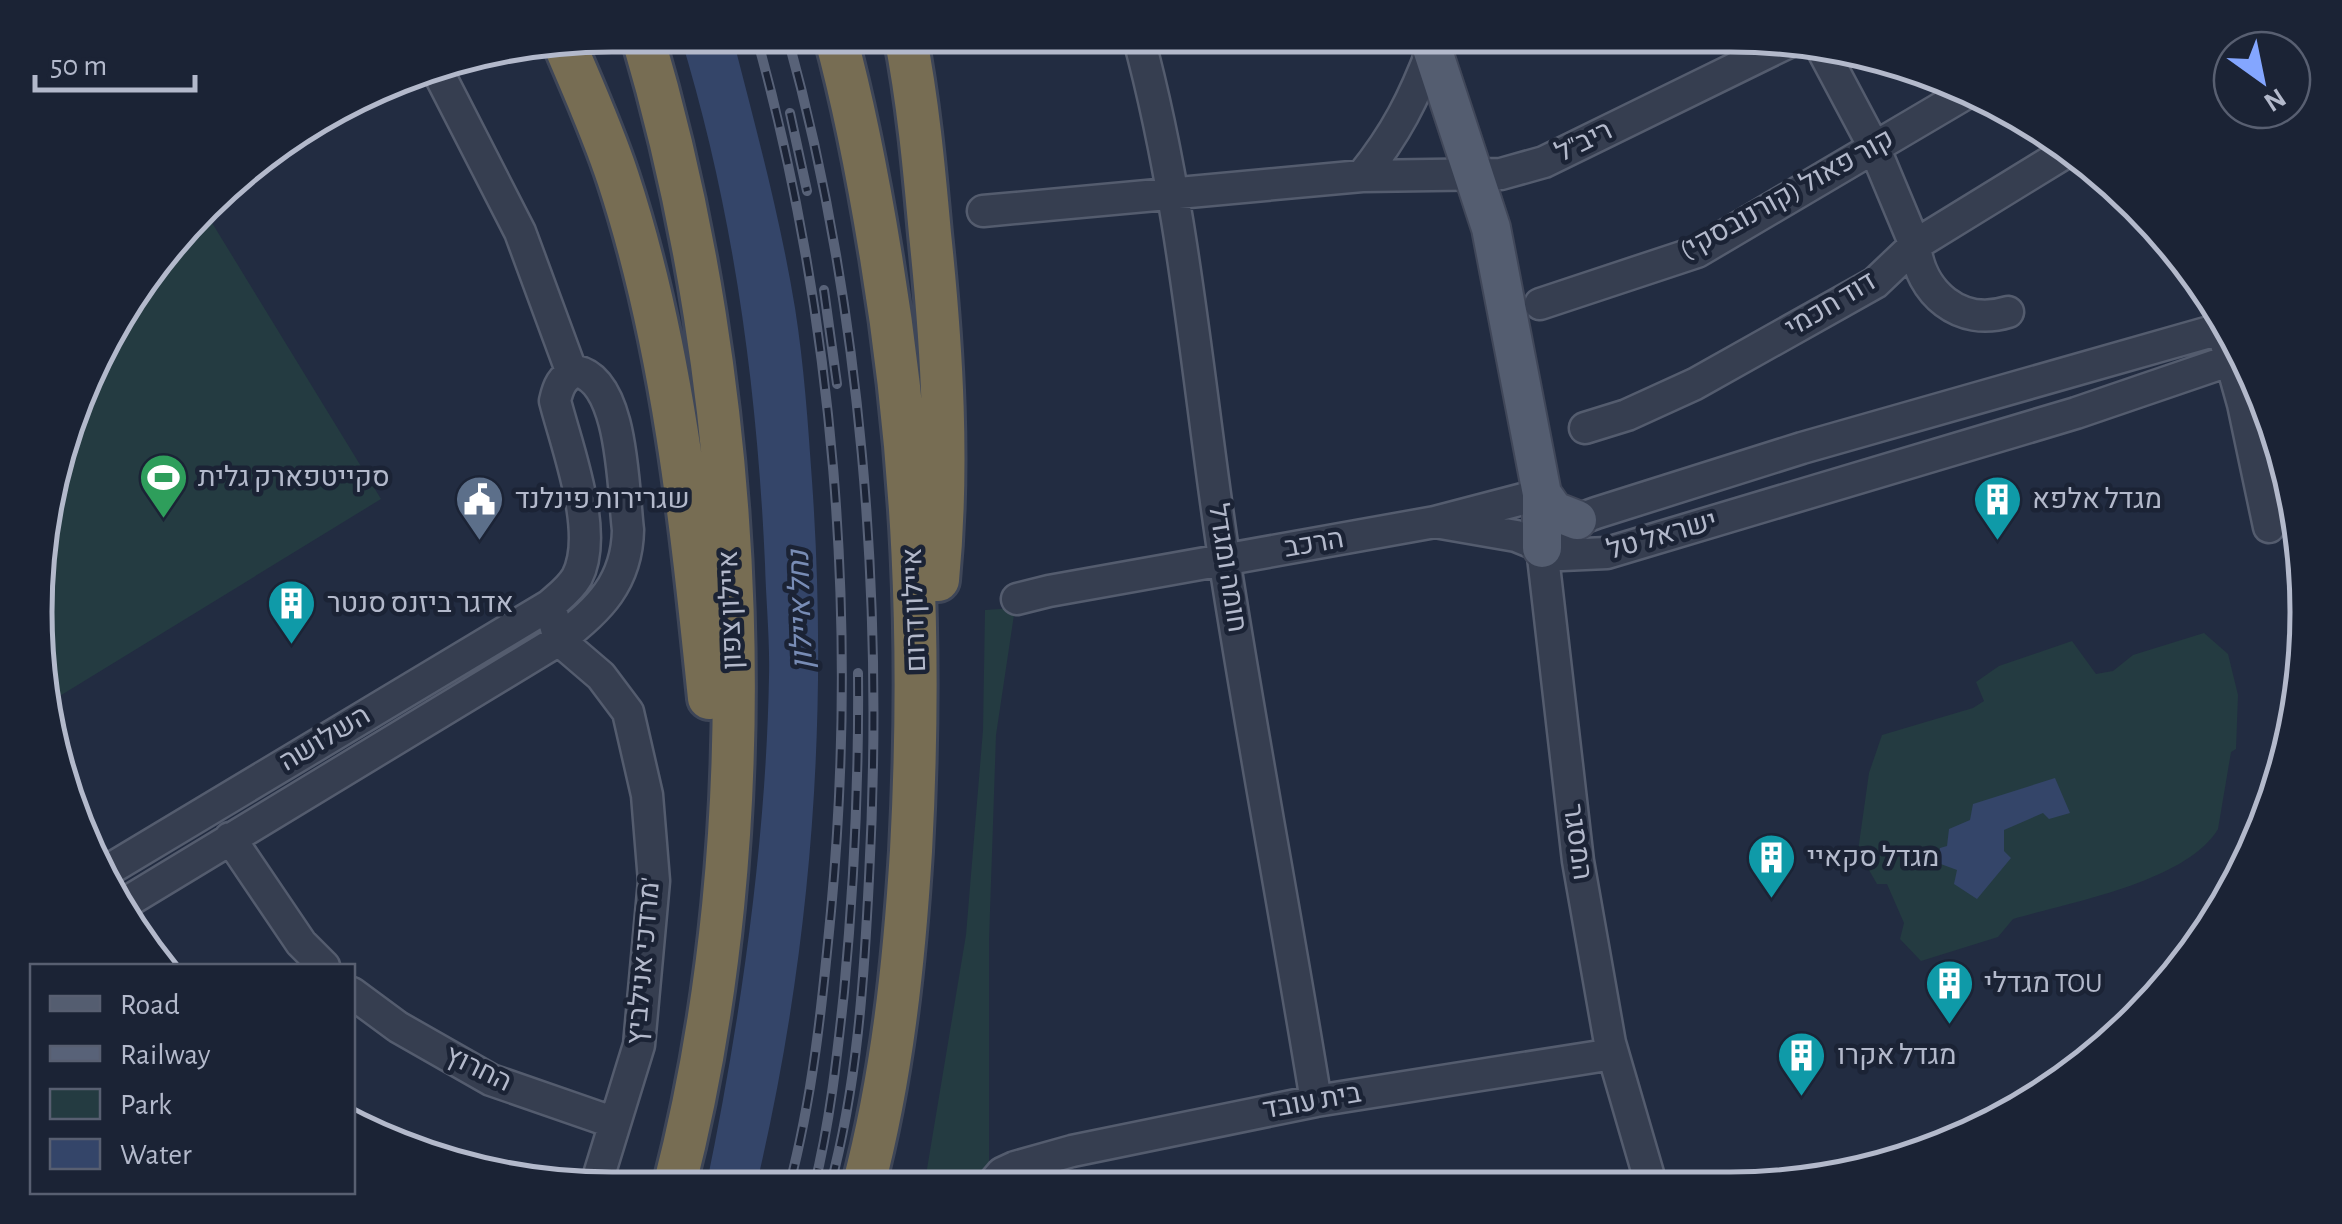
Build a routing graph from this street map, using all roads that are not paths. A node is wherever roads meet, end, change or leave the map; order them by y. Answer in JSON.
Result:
{"nodes":[{"id":1,"x":647,"y":52,"type":"edge"},
{"id":2,"x":839,"y":52,"type":"edge"},
{"id":3,"x":908,"y":52,"type":"edge"},
{"id":4,"x":1143,"y":52,"type":"edge"},
{"id":5,"x":1428,"y":52,"type":"edge"},
{"id":6,"x":1434,"y":52,"type":"edge"},
{"id":7,"x":1765,"y":54,"type":"edge"},
{"id":8,"x":568,"y":55,"type":"edge"},
{"id":9,"x":1828,"y":61,"type":"edge"},
{"id":10,"x":442,"y":79,"type":"edge"},
{"id":11,"x":1954,"y":100,"type":"edge"},
{"id":12,"x":1874,"y":147,"type":"junction"},
{"id":13,"x":2057,"y":158,"type":"edge"},
{"id":14,"x":1362,"y":176,"type":"junction"},
{"id":15,"x":1476,"y":176,"type":"junction"},
{"id":16,"x":1173,"y":193,"type":"junction"},
{"id":17,"x":983,"y":211,"type":"dead end"},
{"id":18,"x":1915,"y":245,"type":"junction"},
{"id":19,"x":1540,"y":304,"type":"dead end"},
{"id":20,"x":2008,"y":312,"type":"dead end"},
{"id":21,"x":2214,"y":331,"type":"edge"},
{"id":22,"x":2226,"y":353,"type":"edge"},
{"id":23,"x":572,"y":372,"type":"junction"},
{"id":24,"x":2237,"y":377,"type":"edge"},
{"id":25,"x":1585,"y":428,"type":"dead end"},
{"id":26,"x":1542,"y":494,"type":"junction"},
{"id":27,"x":1576,"y":520,"type":"junction"},
{"id":28,"x":1435,"y":522,"type":"junction"},
{"id":29,"x":2268,"y":528,"type":"dead end"},
{"id":30,"x":1542,"y":548,"type":"junction"},
{"id":31,"x":1224,"y":560,"type":"junction"},
{"id":32,"x":1017,"y":599,"type":"dead end"},
{"id":33,"x":550,"y":605,"type":"junction"},
{"id":34,"x":559,"y":640,"type":"junction"},
{"id":35,"x":230,"y":838,"type":"junction"},
{"id":36,"x":911,"y":849,"type":"junction"},
{"id":37,"x":726,"y":862,"type":"junction"},
{"id":38,"x":114,"y":867,"type":"edge"},
{"id":39,"x":132,"y":899,"type":"edge"},
{"id":40,"x":322,"y":964,"type":"edge"},
{"id":41,"x":355,"y":995,"type":"edge"},
{"id":42,"x":1613,"y":1054,"type":"junction"},
{"id":43,"x":1316,"y":1101,"type":"junction"},
{"id":44,"x":615,"y":1123,"type":"junction"},
{"id":45,"x":600,"y":1171,"type":"edge"},
{"id":46,"x":678,"y":1172,"type":"edge"},
{"id":47,"x":866,"y":1172,"type":"edge"},
{"id":48,"x":1004,"y":1172,"type":"edge"},
{"id":49,"x":1647,"y":1172,"type":"edge"}],
"edges":[{"from":1,"to":37,"type":"highway","name":"איילון צפון"},
{"from":2,"to":36,"type":"highway","name":"איילון דרום"},
{"from":3,"to":36,"type":"highway"},
{"from":4,"to":16,"type":"street","name":"חומה ומגדל"},
{"from":5,"to":14,"type":"street"},
{"from":6,"to":15,"type":"main road","name":"המסגר"},
{"from":7,"to":15,"type":"street","name":"ריב\"ל"},
{"from":8,"to":37,"type":"highway"},
{"from":9,"to":12,"type":"street"},
{"from":10,"to":23,"type":"street"},
{"from":11,"to":12,"type":"street","name":"קור פאול (קורנובסקי)"},
{"from":12,"to":18,"type":"street"},
{"from":12,"to":19,"type":"street","name":"קור פאול (קורנובסקי)"},
{"from":13,"to":18,"type":"street","name":"דוד חכמי"},
{"from":14,"to":15,"type":"street","name":"ריב\"ל"},
{"from":14,"to":16,"type":"street","name":"ריב\"ל"},
{"from":15,"to":26,"type":"main road","name":"המסגר"},
{"from":16,"to":17,"type":"street","name":"ריב\"ל"},
{"from":16,"to":31,"type":"street","name":"חומה ומגדל"},
{"from":18,"to":20,"type":"street"},
{"from":18,"to":25,"type":"street","name":"דוד חכמי"},
{"from":21,"to":27,"type":"street","name":"ישראל טל"},
{"from":22,"to":30,"type":"street","name":"ישראל טל"},
{"from":23,"to":33,"type":"street"},
{"from":23,"to":34,"type":"street"},
{"from":24,"to":29,"type":"street"},
{"from":26,"to":27,"type":"main road"},
{"from":26,"to":28,"type":"street","name":"הרכב"},
{"from":26,"to":30,"type":"main road","name":"המסגר"},
{"from":27,"to":30,"type":"street","name":"ישראל טל"},
{"from":28,"to":30,"type":"street","name":"הרכב"},
{"from":28,"to":31,"type":"street","name":"הרכב"},
{"from":30,"to":42,"type":"street","name":"המסגר"},
{"from":31,"to":32,"type":"street","name":"הרכב"},
{"from":31,"to":43,"type":"street","name":"חומה ומגדל"},
{"from":33,"to":34,"type":"street"},
{"from":33,"to":38,"type":"street","name":"השלושה"},
{"from":34,"to":35,"type":"street","name":"השלושה"},
{"from":34,"to":44,"type":"street","name":"מרדכי אנילביץ'"},
{"from":35,"to":39,"type":"street","name":"השלושה"},
{"from":35,"to":40,"type":"street"},
{"from":36,"to":47,"type":"highway","name":"איילון דרום"},
{"from":37,"to":46,"type":"highway","name":"איילון צפון"},
{"from":41,"to":44,"type":"street","name":"החרוץ"},
{"from":42,"to":43,"type":"street","name":"בית עובד"},
{"from":42,"to":49,"type":"street","name":"המסגר"},
{"from":43,"to":48,"type":"street","name":"בית עובד"},
{"from":44,"to":45,"type":"street","name":"מרדכי אנילביץ'"}]}
